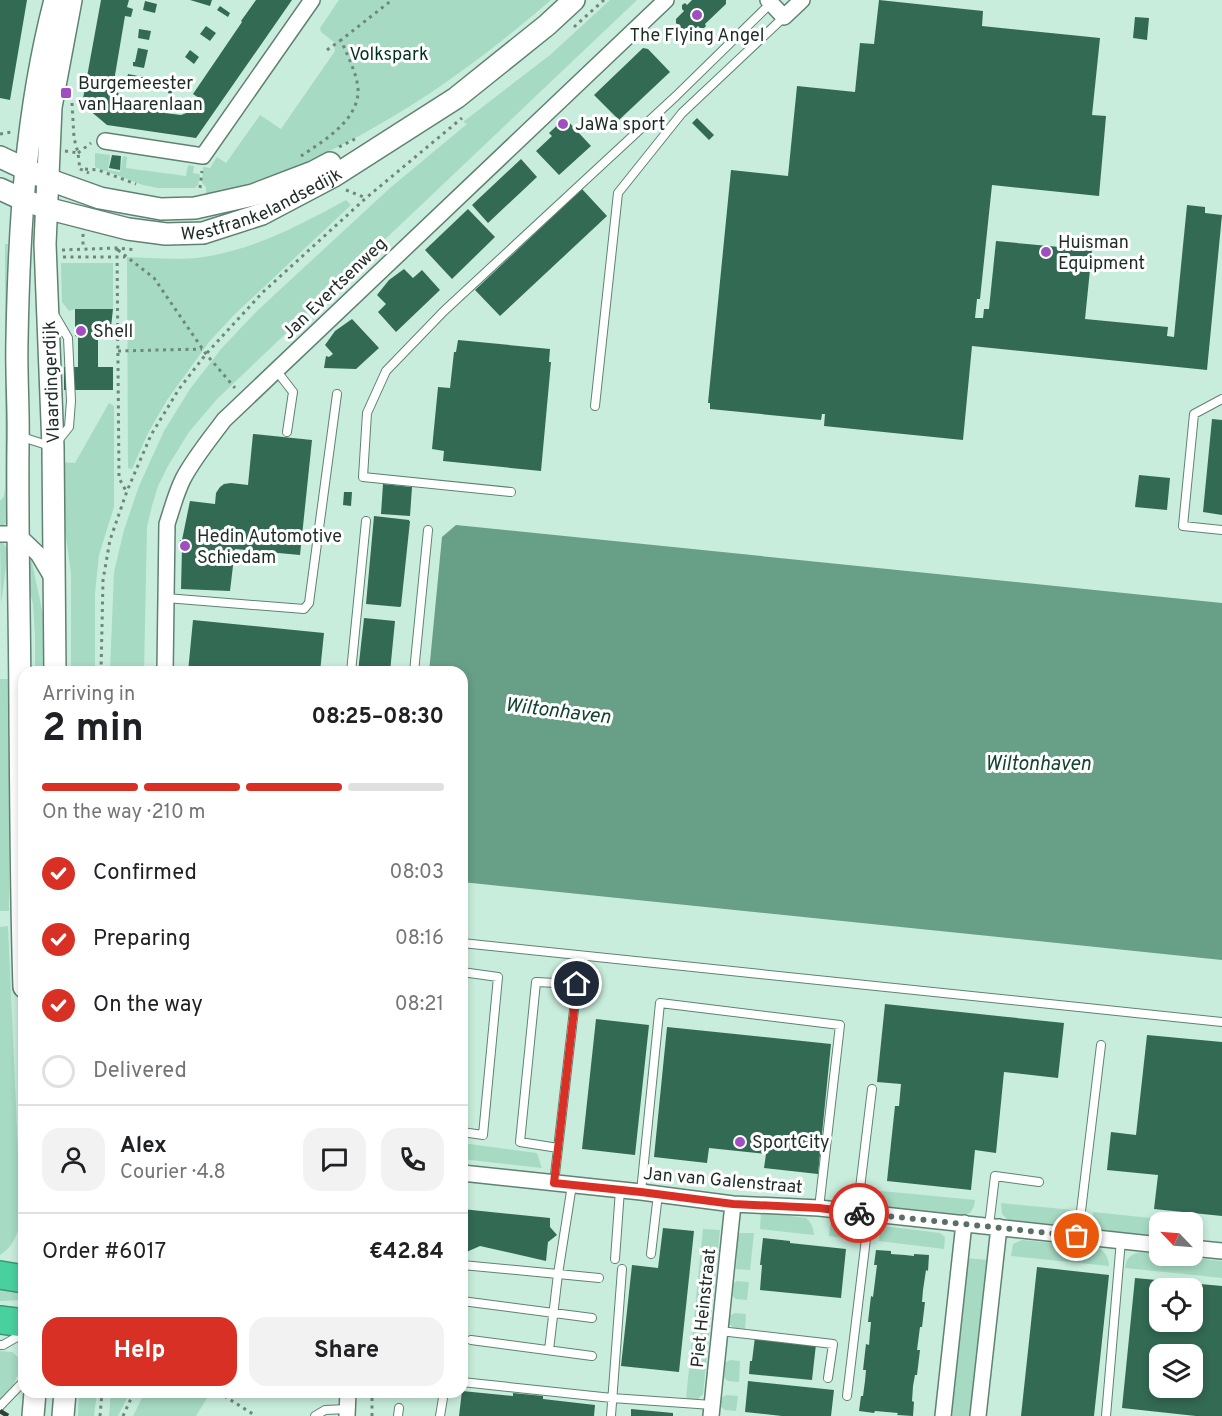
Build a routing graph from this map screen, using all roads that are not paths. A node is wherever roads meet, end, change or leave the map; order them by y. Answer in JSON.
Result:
{"nodes":[{"id":1,"x":55,"y":0,"type":"edge"},
{"id":2,"x":71,"y":0,"type":"edge"},
{"id":3,"x":312,"y":0,"type":"edge"},
{"id":4,"x":574,"y":0,"type":"edge"},
{"id":5,"x":666,"y":0,"type":"edge"},
{"id":6,"x":802,"y":0,"type":"edge"},
{"id":7,"x":769,"y":1,"type":"edge"},
{"id":8,"x":784,"y":17,"type":"junction"},
{"id":9,"x":456,"y":98,"type":"junction"},
{"id":10,"x":105,"y":141,"type":"dead end"},
{"id":11,"x":0,"y":157,"type":"edge"},
{"id":12,"x":25,"y":169,"type":"junction"},
{"id":13,"x":47,"y":179,"type":"junction"},
{"id":14,"x":0,"y":189,"type":"edge"},
{"id":15,"x":24,"y":200,"type":"junction"},
{"id":16,"x":46,"y":208,"type":"junction"},
{"id":17,"x":276,"y":370,"type":"junction"},
{"id":18,"x":338,"y":394,"type":"dead end"},
{"id":19,"x":1222,"y":399,"type":"edge"},
{"id":20,"x":595,"y":406,"type":"dead end"},
{"id":21,"x":287,"y":432,"type":"dead end"},
{"id":22,"x":18,"y":436,"type":"junction"},
{"id":23,"x":53,"y":447,"type":"junction"},
{"id":24,"x":511,"y":492,"type":"dead end"},
{"id":25,"x":366,"y":521,"type":"dead end"},
{"id":26,"x":428,"y":530,"type":"dead end"},
{"id":27,"x":1222,"y":530,"type":"edge"},
{"id":28,"x":9,"y":534,"type":"edge"},
{"id":29,"x":55,"y":584,"type":"junction"},
{"id":30,"x":166,"y":598,"type":"junction"},
{"id":31,"x":55,"y":666,"type":"edge"},
{"id":32,"x":165,"y":666,"type":"edge"},
{"id":33,"x":352,"y":666,"type":"edge"},
{"id":34,"x":415,"y":666,"type":"edge"},
{"id":35,"x":18,"y":797,"type":"edge"},
{"id":36,"x":468,"y":944,"type":"edge"},
{"id":37,"x":468,"y":973,"type":"edge"},
{"id":38,"x":1222,"y":1022,"type":"edge"},
{"id":39,"x":1101,"y":1045,"type":"dead end"},
{"id":40,"x":872,"y":1089,"type":"dead end"},
{"id":41,"x":468,"y":1133,"type":"edge"},
{"id":42,"x":558,"y":1148,"type":"junction"},
{"id":43,"x":468,"y":1174,"type":"edge"},
{"id":44,"x":1039,"y":1182,"type":"dead end"},
{"id":45,"x":554,"y":1183,"type":"junction"},
{"id":46,"x":572,"y":1185,"type":"junction"},
{"id":47,"x":620,"y":1190,"type":"junction"},
{"id":48,"x":641,"y":1192,"type":"junction"},
{"id":49,"x":658,"y":1194,"type":"junction"},
{"id":50,"x":733,"y":1204,"type":"junction"},
{"id":51,"x":819,"y":1208,"type":"junction"},
{"id":52,"x":863,"y":1213,"type":"junction"},
{"id":53,"x":964,"y":1224,"type":"junction"},
{"id":54,"x":994,"y":1227,"type":"junction"},
{"id":55,"x":1077,"y":1236,"type":"junction"},
{"id":56,"x":1121,"y":1240,"type":"junction"},
{"id":57,"x":1149,"y":1244,"type":"edge"},
{"id":58,"x":1203,"y":1249,"type":"edge"},
{"id":59,"x":1222,"y":1251,"type":"edge"},
{"id":60,"x":651,"y":1254,"type":"dead end"},
{"id":61,"x":615,"y":1259,"type":"dead end"},
{"id":62,"x":468,"y":1266,"type":"edge"},
{"id":63,"x":622,"y":1269,"type":"dead end"},
{"id":64,"x":558,"y":1274,"type":"junction"},
{"id":65,"x":0,"y":1275,"type":"edge"},
{"id":66,"x":18,"y":1278,"type":"edge"},
{"id":67,"x":599,"y":1278,"type":"dead end"},
{"id":68,"x":468,"y":1302,"type":"edge"},
{"id":69,"x":554,"y":1312,"type":"junction"},
{"id":70,"x":592,"y":1318,"type":"dead end"},
{"id":71,"x":0,"y":1320,"type":"edge"},
{"id":72,"x":18,"y":1322,"type":"edge"},
{"id":73,"x":720,"y":1331,"type":"junction"},
{"id":74,"x":18,"y":1336,"type":"edge"},
{"id":75,"x":471,"y":1340,"type":"dead end"},
{"id":76,"x":0,"y":1345,"type":"edge"},
{"id":77,"x":549,"y":1350,"type":"junction"},
{"id":78,"x":592,"y":1356,"type":"dead end"},
{"id":79,"x":828,"y":1378,"type":"dead end"},
{"id":80,"x":468,"y":1383,"type":"edge"},
{"id":81,"x":18,"y":1387,"type":"edge"},
{"id":82,"x":847,"y":1396,"type":"dead end"},
{"id":83,"x":34,"y":1398,"type":"edge"},
{"id":84,"x":64,"y":1398,"type":"edge"},
{"id":85,"x":443,"y":1398,"type":"edge"},
{"id":86,"x":612,"y":1398,"type":"junction"},
{"id":87,"x":0,"y":1406,"type":"edge"},
{"id":88,"x":712,"y":1410,"type":"edge"},
{"id":89,"x":347,"y":1412,"type":"edge"},
{"id":90,"x":33,"y":1416,"type":"edge"},
{"id":91,"x":63,"y":1416,"type":"edge"},
{"id":92,"x":315,"y":1416,"type":"edge"},
{"id":93,"x":440,"y":1416,"type":"edge"},
{"id":94,"x":610,"y":1416,"type":"edge"},
{"id":95,"x":944,"y":1416,"type":"edge"},
{"id":96,"x":978,"y":1416,"type":"edge"},
{"id":97,"x":1106,"y":1416,"type":"edge"}],
"edges":[{"from":1,"to":12,"type":"main road","name":"Vlaardingerdijk"},
{"from":2,"to":13,"type":"main road","name":"Vlaardingerdijk"},
{"from":3,"to":10,"type":"street"},
{"from":4,"to":9,"type":"main road","name":"Westfrankelandsedijk"},
{"from":5,"to":17,"type":"street","name":"Jan Evertsenweg"},
{"from":6,"to":8,"type":"street"},
{"from":7,"to":8,"type":"street"},
{"from":7,"to":24,"type":"lane"},
{"from":8,"to":20,"type":"lane"},
{"from":9,"to":13,"type":"main road","name":"Westfrankelandsedijk"},
{"from":9,"to":16,"type":"main road","name":"Westfrankelandsedijk"},
{"from":11,"to":12,"type":"main road"},
{"from":12,"to":13,"type":"main road"},
{"from":12,"to":15,"type":"main road","name":"Vlaardingerdijk"},
{"from":13,"to":16,"type":"main road","name":"Vlaardingerdijk"},
{"from":14,"to":15,"type":"main road"},
{"from":15,"to":16,"type":"main road"},
{"from":15,"to":22,"type":"main road","name":"Vlaardingerdijk"},
{"from":16,"to":23,"type":"main road","name":"Vlaardingerdijk"},
{"from":17,"to":21,"type":"lane"},
{"from":17,"to":30,"type":"street","name":"Jan Evertsenweg"},
{"from":18,"to":30,"type":"lane"},
{"from":19,"to":27,"type":"lane"},
{"from":22,"to":23,"type":"lane"},
{"from":22,"to":28,"type":"main road","name":"Vlaardingerdijk"},
{"from":23,"to":29,"type":"main road","name":"Vlaardingerdijk"},
{"from":25,"to":33,"type":"lane"},
{"from":26,"to":34,"type":"lane"},
{"from":28,"to":29,"type":"street","name":"Vlaardingerdijk"},
{"from":28,"to":35,"type":"main road","name":"Vlaardingerdijk"},
{"from":29,"to":31,"type":"main road","name":"Vlaardingerdijk"},
{"from":30,"to":32,"type":"street","name":"Jan Evertsenweg"},
{"from":36,"to":38,"type":"lane"},
{"from":37,"to":41,"type":"lane"},
{"from":39,"to":55,"type":"lane"},
{"from":40,"to":52,"type":"lane"},
{"from":42,"to":42,"type":"lane"},
{"from":42,"to":45,"type":"lane"},
{"from":43,"to":45,"type":"street","name":"Jan van Galenstraat"},
{"from":44,"to":54,"type":"lane"},
{"from":45,"to":46,"type":"street","name":"Jan van Galenstraat"},
{"from":46,"to":47,"type":"street","name":"Jan van Galenstraat"},
{"from":46,"to":64,"type":"lane"},
{"from":47,"to":48,"type":"street","name":"Jan van Galenstraat"},
{"from":47,"to":61,"type":"lane"},
{"from":48,"to":49,"type":"street","name":"Jan van Galenstraat"},
{"from":48,"to":51,"type":"lane"},
{"from":49,"to":50,"type":"street","name":"Jan van Galenstraat"},
{"from":49,"to":60,"type":"lane"},
{"from":50,"to":51,"type":"street","name":"Jan van Galenstraat"},
{"from":50,"to":73,"type":"street","name":"Piet Heinstraat"},
{"from":51,"to":52,"type":"street","name":"Jan van Galenstraat"},
{"from":52,"to":53,"type":"street","name":"Jan van Galenstraat"},
{"from":52,"to":82,"type":"lane"},
{"from":53,"to":54,"type":"street","name":"Jan van Galenstraat"},
{"from":53,"to":95,"type":"street"},
{"from":54,"to":55,"type":"street","name":"Jan van Galenstraat"},
{"from":54,"to":96,"type":"street"},
{"from":55,"to":56,"type":"street","name":"Jan van Galenstraat"},
{"from":56,"to":57,"type":"street","name":"Jan van Galenstraat"},
{"from":56,"to":97,"type":"lane"},
{"from":58,"to":59,"type":"street"},
{"from":62,"to":64,"type":"lane"},
{"from":63,"to":86,"type":"lane"},
{"from":64,"to":67,"type":"lane"},
{"from":64,"to":69,"type":"lane"},
{"from":65,"to":66,"type":"highway"},
{"from":68,"to":69,"type":"lane"},
{"from":69,"to":70,"type":"lane"},
{"from":69,"to":77,"type":"lane"},
{"from":71,"to":72,"type":"highway"},
{"from":73,"to":79,"type":"lane"},
{"from":73,"to":88,"type":"street","name":"Piet Heinstraat"},
{"from":74,"to":76,"type":"lane"},
{"from":75,"to":77,"type":"lane"},
{"from":77,"to":78,"type":"lane"},
{"from":80,"to":86,"type":"lane"},
{"from":81,"to":87,"type":"lane"},
{"from":83,"to":90,"type":"main road"},
{"from":84,"to":91,"type":"main road"},
{"from":85,"to":93,"type":"lane"},
{"from":86,"to":88,"type":"lane"},
{"from":86,"to":94,"type":"lane"},
{"from":89,"to":92,"type":"lane"}]}
